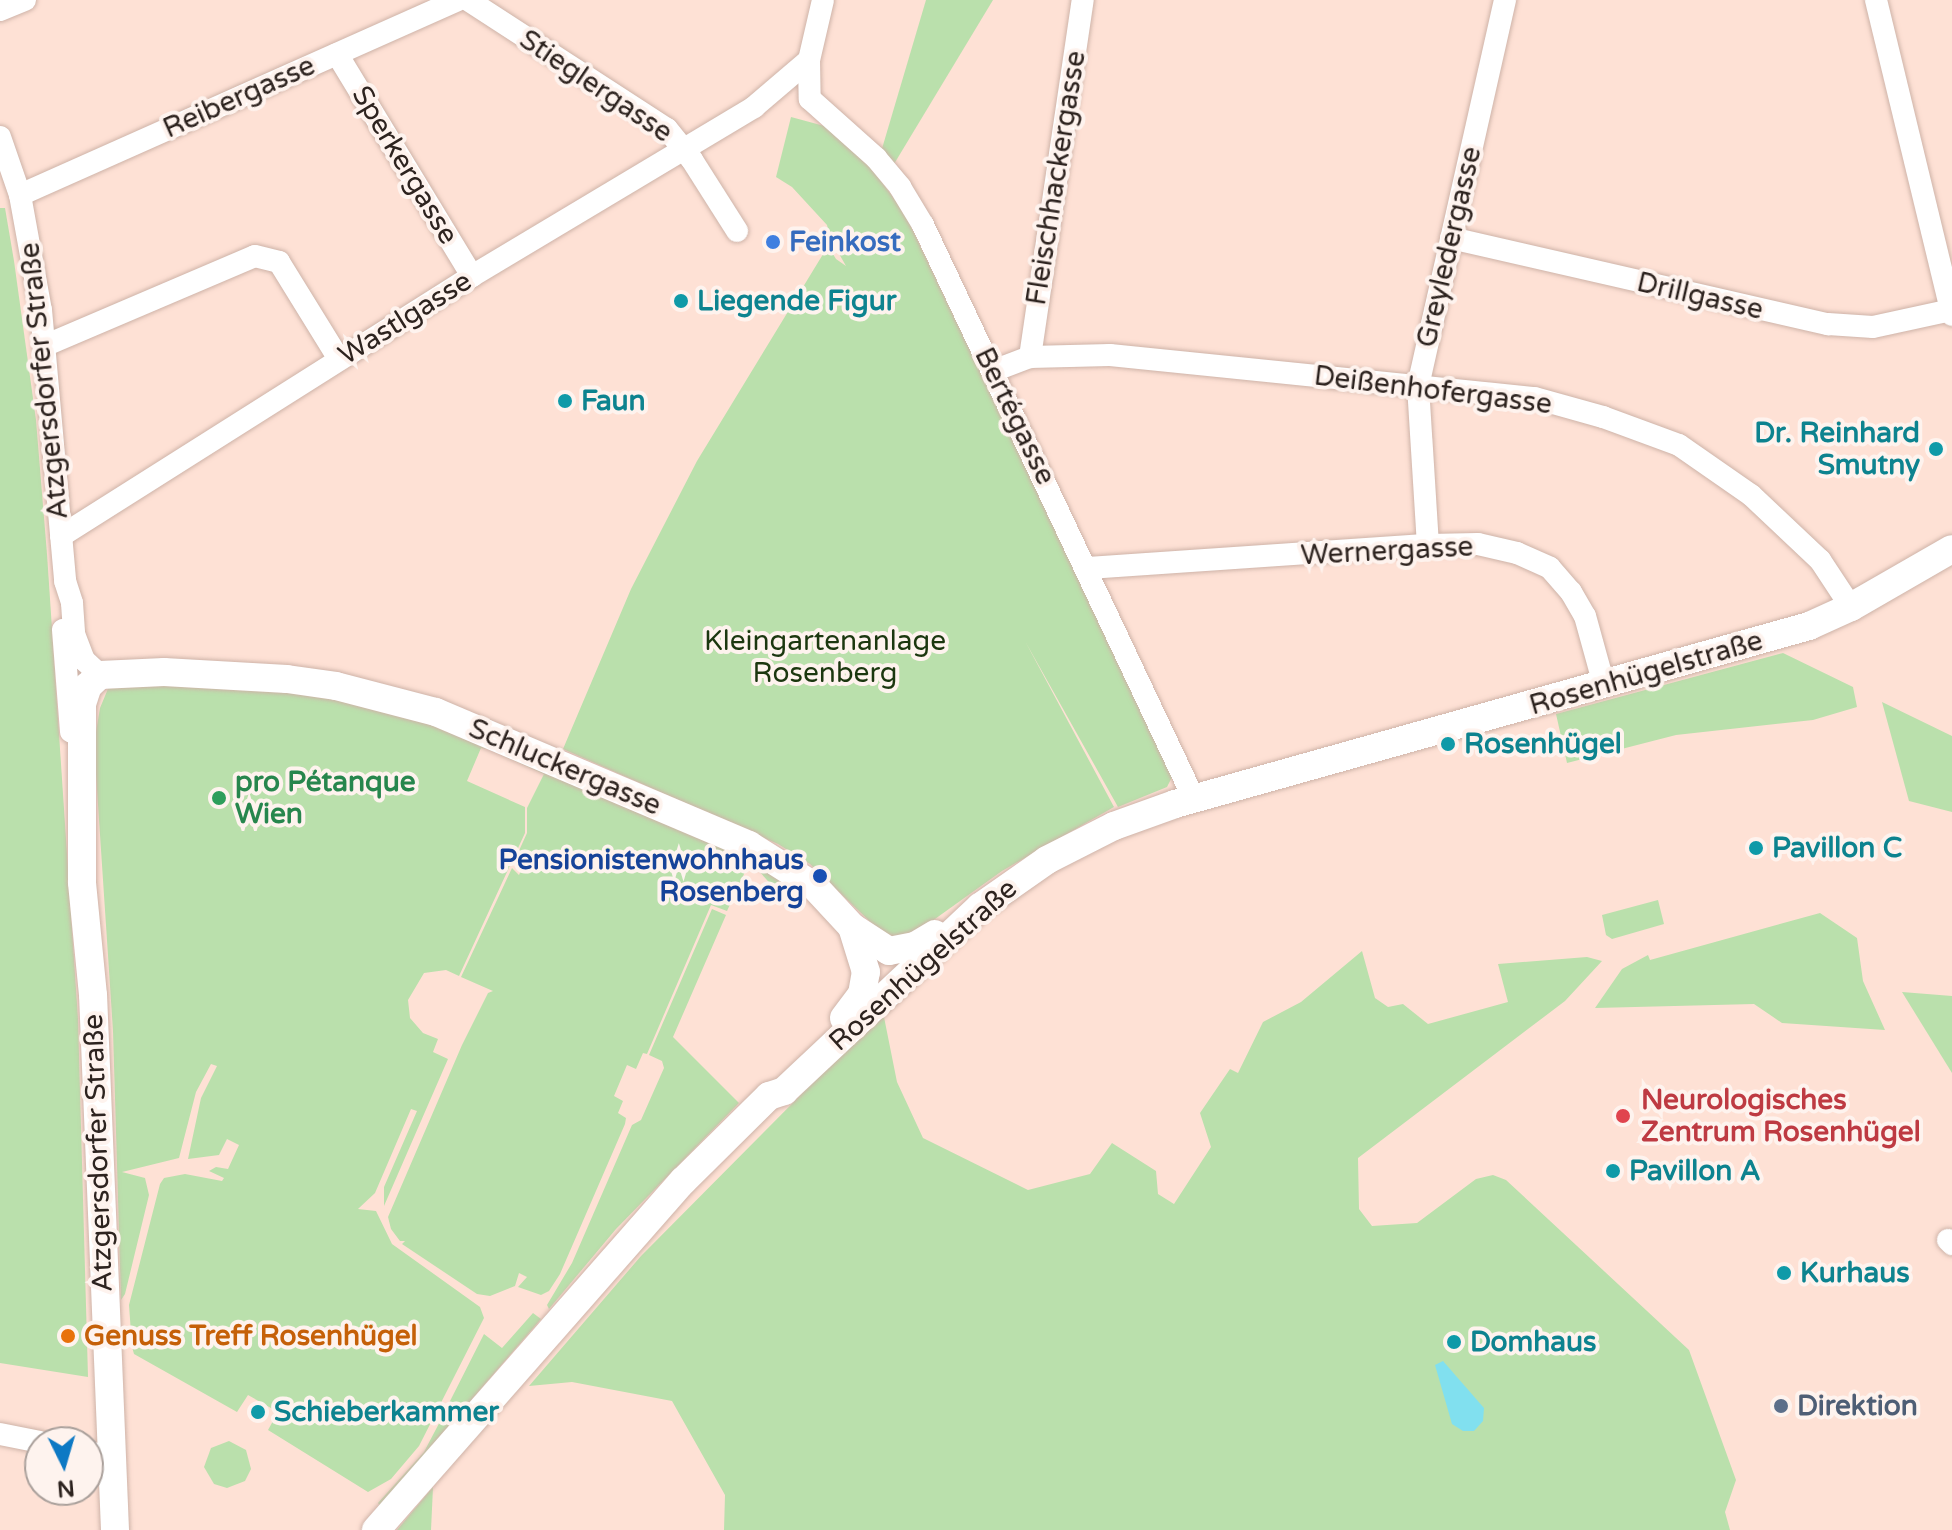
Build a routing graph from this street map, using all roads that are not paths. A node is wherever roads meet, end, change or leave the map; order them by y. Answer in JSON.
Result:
{"nodes":[{"id":1,"x":25,"y":0,"type":"edge"},
{"id":2,"x":458,"y":0,"type":"edge"},
{"id":3,"x":468,"y":0,"type":"edge"},
{"id":4,"x":823,"y":0,"type":"edge"},
{"id":5,"x":1083,"y":0,"type":"edge"},
{"id":6,"x":1505,"y":0,"type":"edge"},
{"id":7,"x":1876,"y":0,"type":"edge"},
{"id":8,"x":0,"y":10,"type":"edge"},
{"id":9,"x":337,"y":54,"type":"junction"},
{"id":10,"x":809,"y":60,"type":"junction"},
{"id":11,"x":810,"y":99,"type":"junction"},
{"id":12,"x":754,"y":107,"type":"junction"},
{"id":13,"x":0,"y":137,"type":"edge"},
{"id":14,"x":684,"y":148,"type":"junction"},
{"id":15,"x":20,"y":195,"type":"junction"},
{"id":16,"x":737,"y":231,"type":"dead end"},
{"id":17,"x":1451,"y":238,"type":"junction"},
{"id":18,"x":472,"y":276,"type":"junction"},
{"id":19,"x":1951,"y":312,"type":"edge"},
{"id":20,"x":44,"y":346,"type":"junction"},
{"id":21,"x":1030,"y":357,"type":"junction"},
{"id":22,"x":339,"y":359,"type":"junction"},
{"id":23,"x":993,"y":371,"type":"junction"},
{"id":24,"x":1418,"y":386,"type":"junction"},
{"id":25,"x":61,"y":536,"type":"junction"},
{"id":26,"x":1428,"y":545,"type":"junction"},
{"id":27,"x":1952,"y":549,"type":"edge"},
{"id":28,"x":1088,"y":568,"type":"junction"},
{"id":29,"x":65,"y":581,"type":"junction"},
{"id":30,"x":1851,"y":607,"type":"junction"},
{"id":31,"x":100,"y":675,"type":"junction"},
{"id":32,"x":1604,"y":685,"type":"junction"},
{"id":33,"x":80,"y":776,"type":"junction"},
{"id":34,"x":1194,"y":799,"type":"junction"},
{"id":35,"x":980,"y":907,"type":"junction"},
{"id":36,"x":852,"y":927,"type":"junction"},
{"id":37,"x":769,"y":1096,"type":"junction"},
{"id":38,"x":99,"y":1426,"type":"edge"},
{"id":39,"x":0,"y":1434,"type":"edge"},
{"id":40,"x":24,"y":1439,"type":"edge"},
{"id":41,"x":104,"y":1478,"type":"edge"},
{"id":42,"x":115,"y":1530,"type":"edge"},
{"id":43,"x":376,"y":1530,"type":"edge"}],
"edges":[{"from":1,"to":8,"type":"street"},
{"from":2,"to":9,"type":"street","name":"Reibergasse"},
{"from":3,"to":14,"type":"street","name":"Stieglergasse"},
{"from":4,"to":10,"type":"street"},
{"from":5,"to":21,"type":"street","name":"Fleischhackergasse"},
{"from":6,"to":17,"type":"street","name":"Greyledergasse"},
{"from":7,"to":19,"type":"street"},
{"from":9,"to":15,"type":"street","name":"Reibergasse"},
{"from":9,"to":18,"type":"street","name":"Sperkergasse"},
{"from":10,"to":11,"type":"street"},
{"from":10,"to":12,"type":"street","name":"Wastlgasse"},
{"from":11,"to":12,"type":"street","name":"Wastlgasse"},
{"from":11,"to":23,"type":"street","name":"Bertégasse"},
{"from":12,"to":14,"type":"street","name":"Wastlgasse"},
{"from":13,"to":15,"type":"street","name":"Atzgersdorfer Straße"},
{"from":14,"to":16,"type":"street","name":"Stieglergasse"},
{"from":14,"to":18,"type":"street","name":"Wastlgasse"},
{"from":15,"to":20,"type":"street","name":"Atzgersdorfer Straße"},
{"from":17,"to":19,"type":"street","name":"Drillgasse"},
{"from":17,"to":24,"type":"street","name":"Greyledergasse"},
{"from":18,"to":22,"type":"street","name":"Wastlgasse"},
{"from":20,"to":22,"type":"street"},
{"from":20,"to":25,"type":"street","name":"Atzgersdorfer Straße"},
{"from":21,"to":23,"type":"street","name":"Deißenhofergasse"},
{"from":21,"to":24,"type":"street","name":"Deißenhofergasse"},
{"from":22,"to":25,"type":"street","name":"Wastlgasse"},
{"from":23,"to":28,"type":"street","name":"Bertégasse"},
{"from":24,"to":26,"type":"street","name":"Greyledergasse"},
{"from":24,"to":30,"type":"street","name":"Deißenhofergasse"},
{"from":25,"to":29,"type":"street","name":"Atzgersdorfer Straße"},
{"from":26,"to":28,"type":"street","name":"Wernergasse"},
{"from":26,"to":32,"type":"street","name":"Wernergasse"},
{"from":27,"to":30,"type":"main road","name":"Rosenhügelstraße"},
{"from":28,"to":34,"type":"street","name":"Bertégasse"},
{"from":29,"to":31,"type":"street","name":"Atzgersdorfer Straße"},
{"from":29,"to":33,"type":"street","name":"Atzgersdorfer Straße"},
{"from":30,"to":32,"type":"main road","name":"Rosenhügelstraße"},
{"from":31,"to":33,"type":"main road","name":"Atzgersdorfer Straße"},
{"from":31,"to":36,"type":"main road","name":"Schluckergasse"},
{"from":32,"to":34,"type":"main road","name":"Rosenhügelstraße"},
{"from":33,"to":38,"type":"main road","name":"Atzgersdorfer Straße"},
{"from":34,"to":35,"type":"main road","name":"Rosenhügelstraße"},
{"from":35,"to":36,"type":"main road","name":"Schluckergasse"},
{"from":35,"to":37,"type":"main road","name":"Rosenhügelstraße"},
{"from":36,"to":37,"type":"main road"},
{"from":37,"to":43,"type":"main road","name":"Rosenhügelstraße"},
{"from":39,"to":40,"type":"street"},
{"from":41,"to":42,"type":"main road","name":"Atzgersdorfer Straße"}]}
